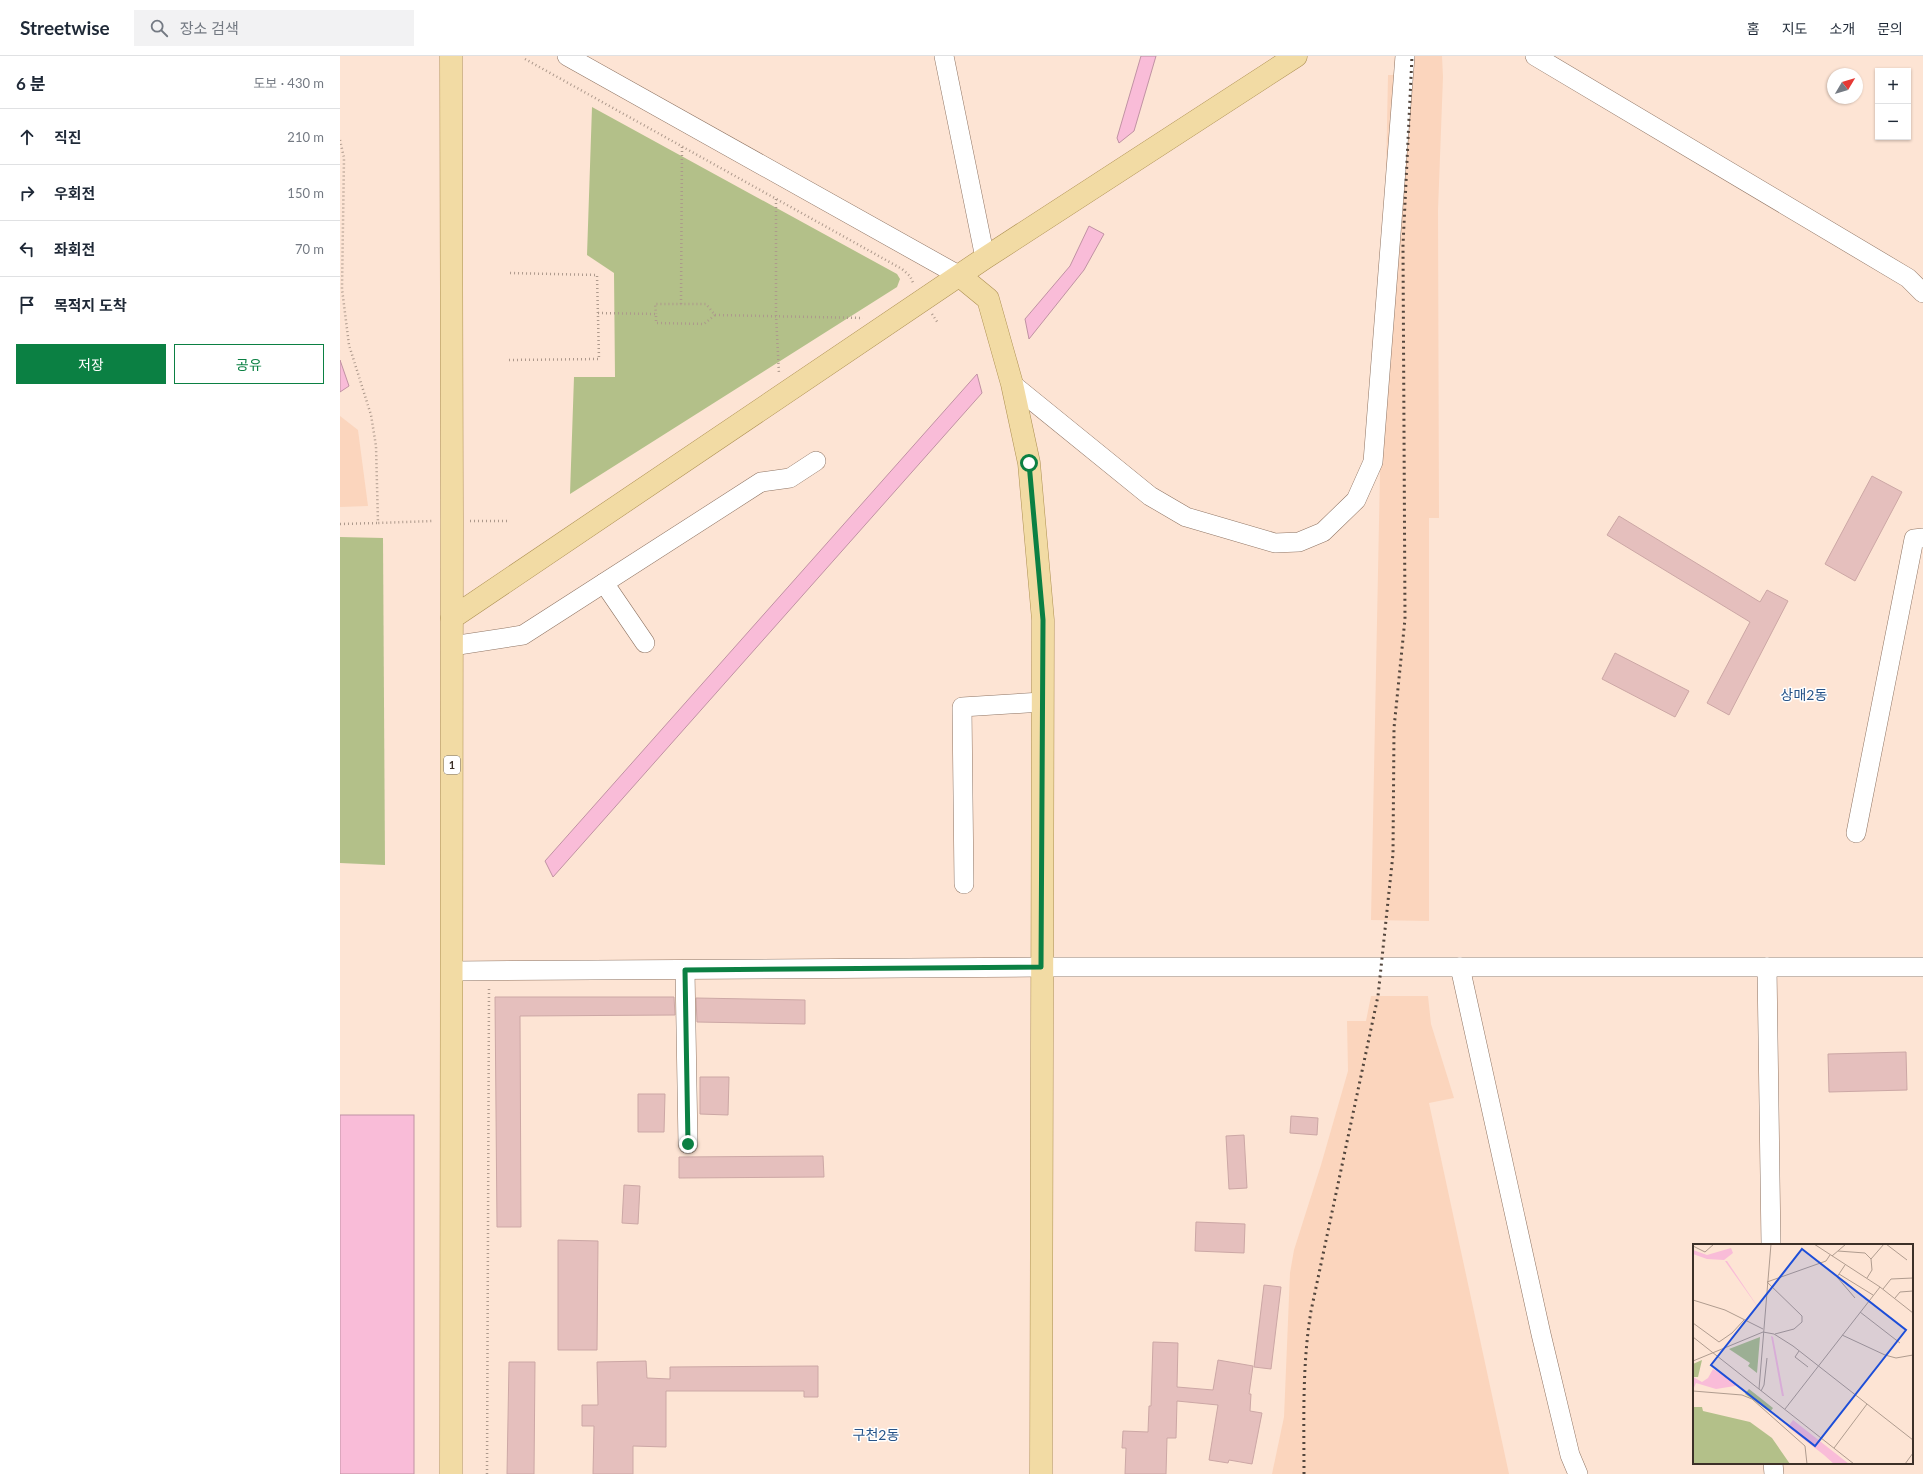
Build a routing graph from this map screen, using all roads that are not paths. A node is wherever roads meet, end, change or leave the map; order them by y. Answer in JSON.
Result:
{"nodes":[{"id":1,"x":451,"y":56,"type":"edge"},
{"id":2,"x":567,"y":56,"type":"edge"},
{"id":3,"x":944,"y":56,"type":"edge"},
{"id":4,"x":1296,"y":56,"type":"edge"},
{"id":5,"x":1405,"y":56,"type":"edge"},
{"id":6,"x":1535,"y":56,"type":"edge"},
{"id":7,"x":985,"y":258,"type":"junction"},
{"id":8,"x":960,"y":276,"type":"junction"},
{"id":9,"x":1923,"y":292,"type":"edge"},
{"id":10,"x":1012,"y":384,"type":"junction"},
{"id":11,"x":816,"y":461,"type":"dead end"},
{"id":12,"x":1923,"y":538,"type":"edge"},
{"id":13,"x":604,"y":583,"type":"junction"},
{"id":14,"x":452,"y":618,"type":"junction"},
{"id":15,"x":644,"y":643,"type":"dead end"},
{"id":16,"x":452,"y":646,"type":"junction"},
{"id":17,"x":1042,"y":702,"type":"junction"},
{"id":18,"x":1856,"y":833,"type":"dead end"},
{"id":19,"x":964,"y":884,"type":"dead end"},
{"id":20,"x":1041,"y":967,"type":"junction"},
{"id":21,"x":1460,"y":967,"type":"junction"},
{"id":22,"x":1767,"y":967,"type":"junction"},
{"id":23,"x":1923,"y":967,"type":"edge"},
{"id":24,"x":685,"y":970,"type":"junction"},
{"id":25,"x":452,"y":971,"type":"junction"},
{"id":26,"x":688,"y":1144,"type":"dead end"},
{"id":27,"x":1771,"y":1244,"type":"edge"},
{"id":28,"x":451,"y":1474,"type":"edge"},
{"id":29,"x":1041,"y":1474,"type":"edge"},
{"id":30,"x":1578,"y":1474,"type":"edge"}],
"edges":[{"from":1,"to":14,"type":"main road","number":"1"},
{"from":2,"to":8,"type":"street"},
{"from":3,"to":7,"type":"street"},
{"from":4,"to":7,"type":"main road"},
{"from":5,"to":10,"type":"street"},
{"from":6,"to":9,"type":"street"},
{"from":7,"to":8,"type":"main road"},
{"from":8,"to":10,"type":"main road"},
{"from":8,"to":14,"type":"main road"},
{"from":10,"to":17,"type":"main road"},
{"from":11,"to":13,"type":"street"},
{"from":12,"to":18,"type":"street"},
{"from":13,"to":15,"type":"street"},
{"from":13,"to":16,"type":"street"},
{"from":14,"to":16,"type":"main road","number":"1"},
{"from":16,"to":25,"type":"main road","number":"1"},
{"from":17,"to":19,"type":"street"},
{"from":17,"to":20,"type":"main road"},
{"from":20,"to":21,"type":"street"},
{"from":20,"to":24,"type":"street"},
{"from":20,"to":29,"type":"main road"},
{"from":21,"to":22,"type":"street"},
{"from":21,"to":30,"type":"street"},
{"from":22,"to":23,"type":"street"},
{"from":22,"to":27,"type":"street"},
{"from":24,"to":25,"type":"street"},
{"from":24,"to":26,"type":"street"},
{"from":25,"to":28,"type":"main road","number":"1"}]}
